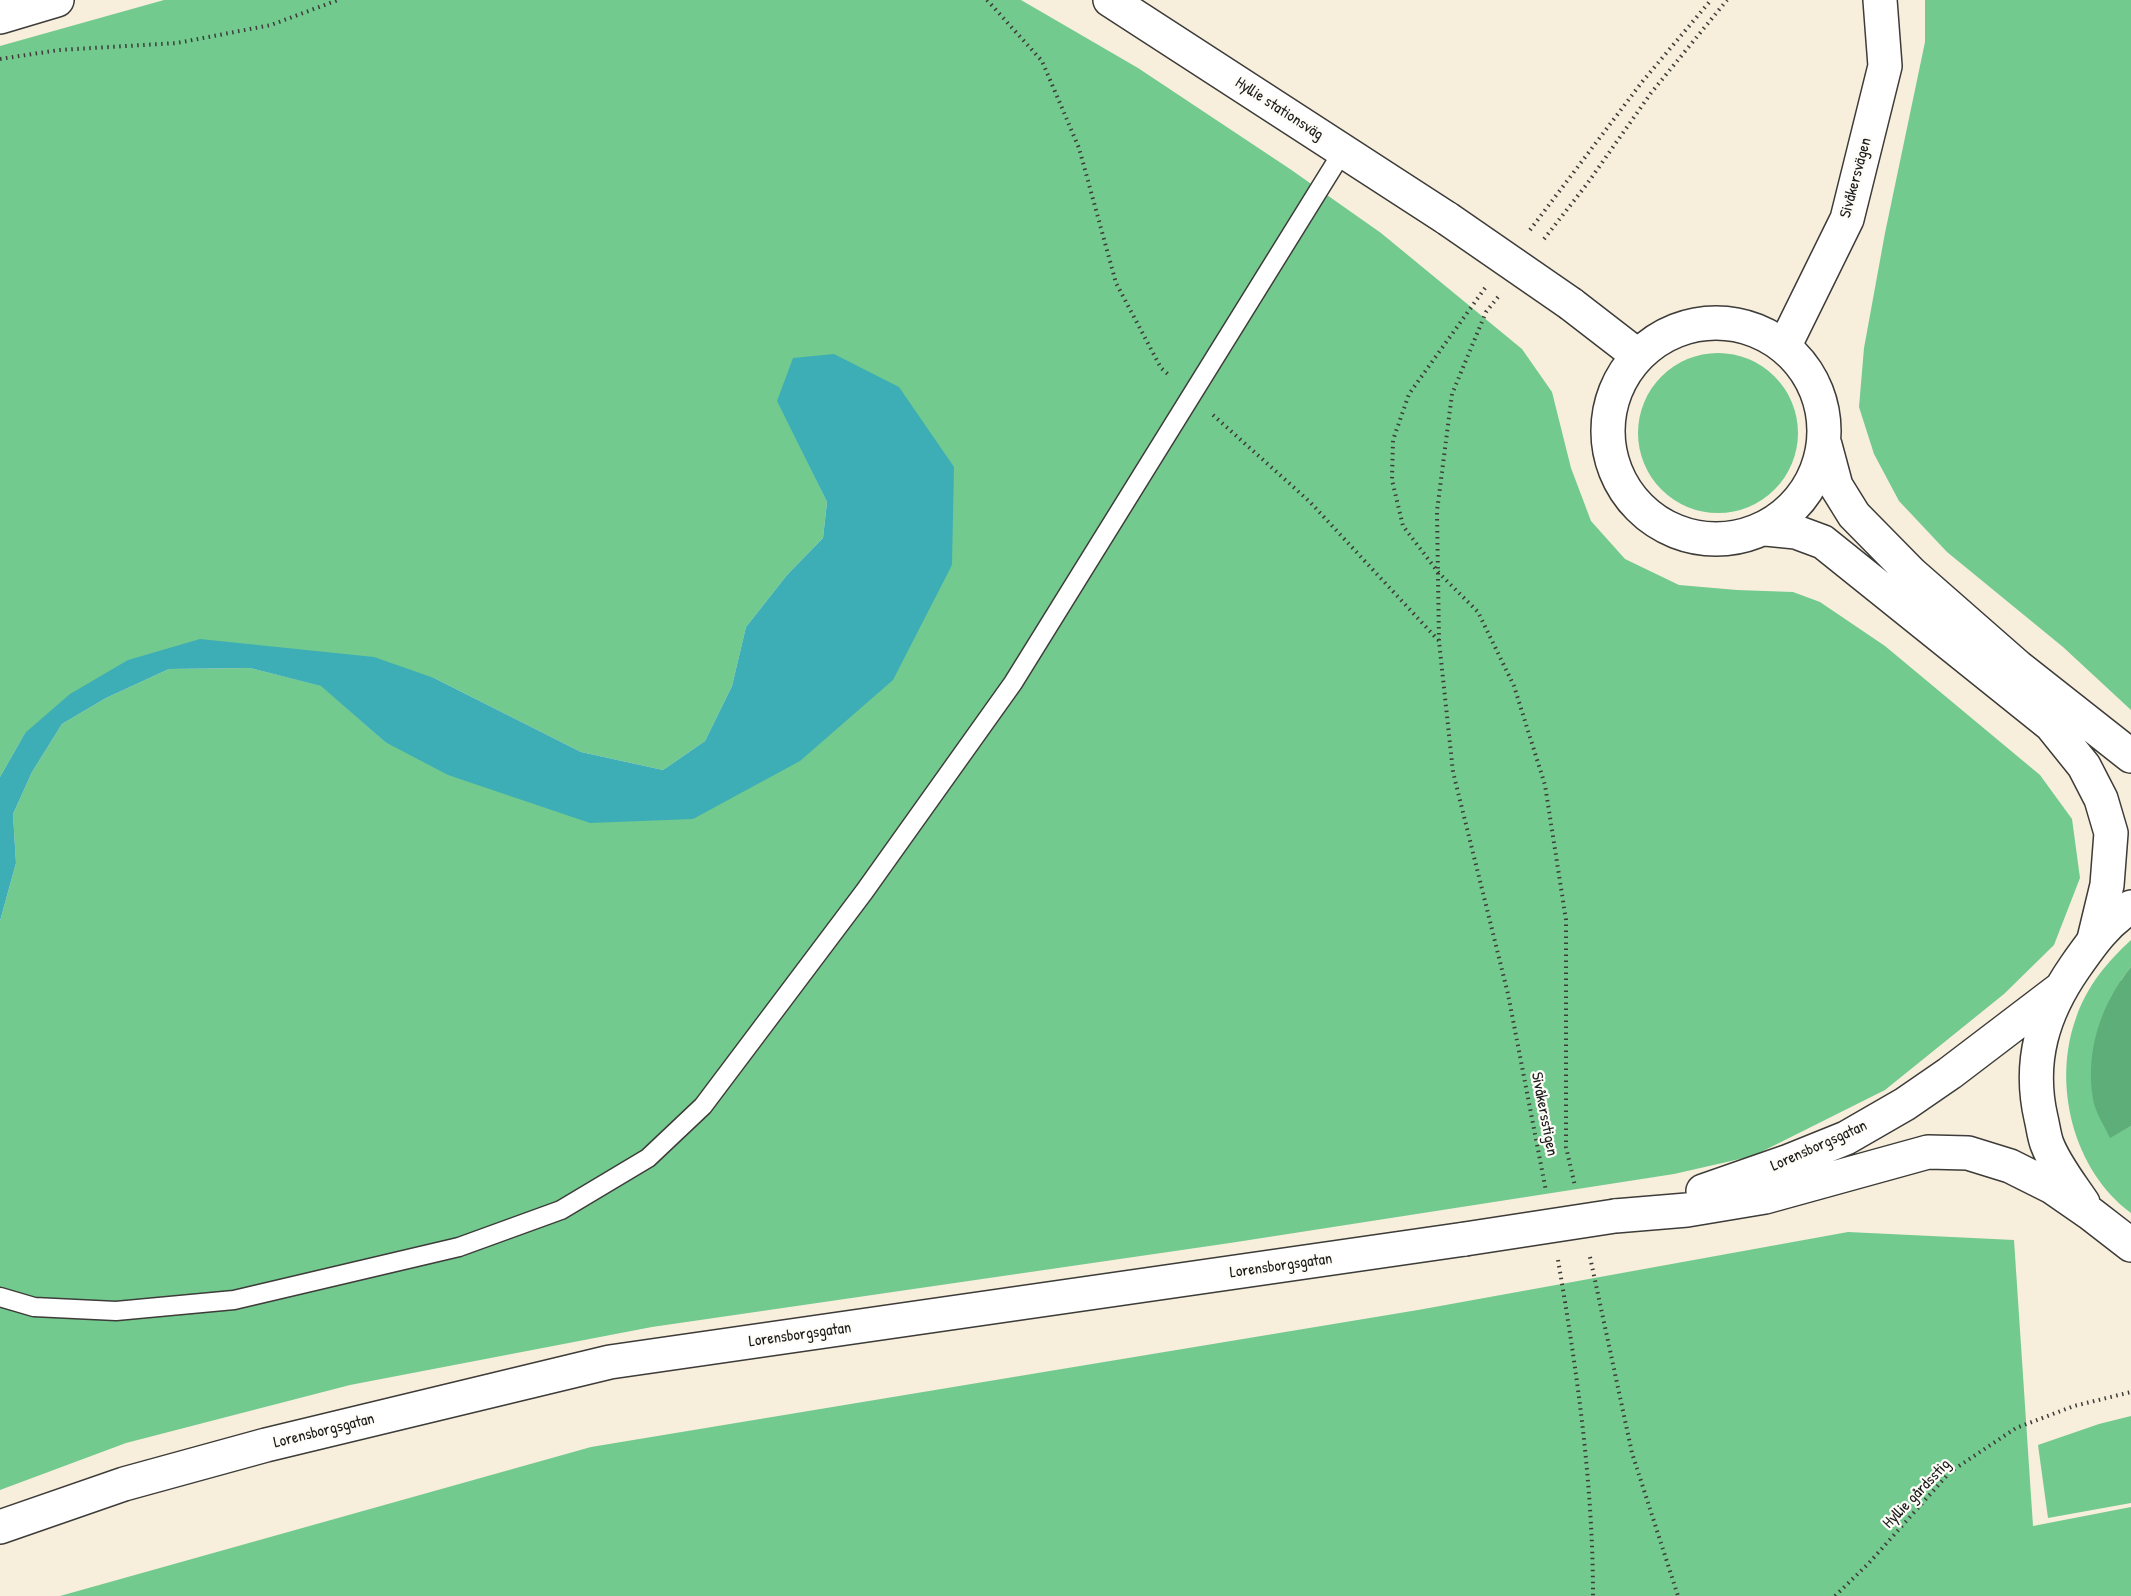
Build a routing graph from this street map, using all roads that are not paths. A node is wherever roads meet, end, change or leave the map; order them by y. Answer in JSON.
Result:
{"nodes":[{"id":1,"x":57,"y":0,"type":"edge"},
{"id":2,"x":1110,"y":0,"type":"edge"},
{"id":3,"x":1880,"y":0,"type":"edge"},
{"id":4,"x":0,"y":17,"type":"edge"},
{"id":5,"x":1343,"y":152,"type":"junction"},
{"id":6,"x":1785,"y":345,"type":"junction"},
{"id":7,"x":1637,"y":355,"type":"junction"},
{"id":8,"x":1825,"y":446,"type":"junction"},
{"id":9,"x":1766,"y":529,"type":"junction"},
{"id":10,"x":2131,"y":756,"type":"edge"},
{"id":11,"x":2131,"y":907,"type":"edge"},
{"id":12,"x":2094,"y":939,"type":"junction"},
{"id":13,"x":2060,"y":990,"type":"junction"},
{"id":14,"x":2091,"y":1214,"type":"junction"},
{"id":15,"x":1615,"y":1216,"type":"junction"},
{"id":16,"x":2131,"y":1245,"type":"edge"},
{"id":17,"x":0,"y":1297,"type":"edge"},
{"id":18,"x":0,"y":1527,"type":"edge"}],
"edges":[{"from":1,"to":4,"type":"main road"},
{"from":2,"to":5,"type":"main road","name":"Hyllie stationsväg"},
{"from":3,"to":6,"type":"main road","name":"Sivåkersvägen"},
{"from":5,"to":7,"type":"main road","name":"Hyllie stationsväg","bridge":true},
{"from":5,"to":17,"type":"lane"},
{"from":6,"to":7,"type":"main road"},
{"from":6,"to":8,"type":"main road"},
{"from":7,"to":9,"type":"main road"},
{"from":8,"to":9,"type":"main road"},
{"from":8,"to":10,"type":"main road"},
{"from":9,"to":12,"type":"main road"},
{"from":11,"to":12,"type":"main road","name":"Lorensborgsgatan"},
{"from":12,"to":13,"type":"main road","name":"Lorensborgsgatan"},
{"from":13,"to":14,"type":"main road","name":"Lorensborgsgatan"},
{"from":13,"to":15,"type":"main road","name":"Lorensborgsgatan"},
{"from":14,"to":15,"type":"main road","name":"Lorensborgsgatan"},
{"from":14,"to":16,"type":"main road","name":"Lorensborgsgatan"},
{"from":15,"to":18,"type":"main road","name":"Lorensborgsgatan","bridge":true}]}
